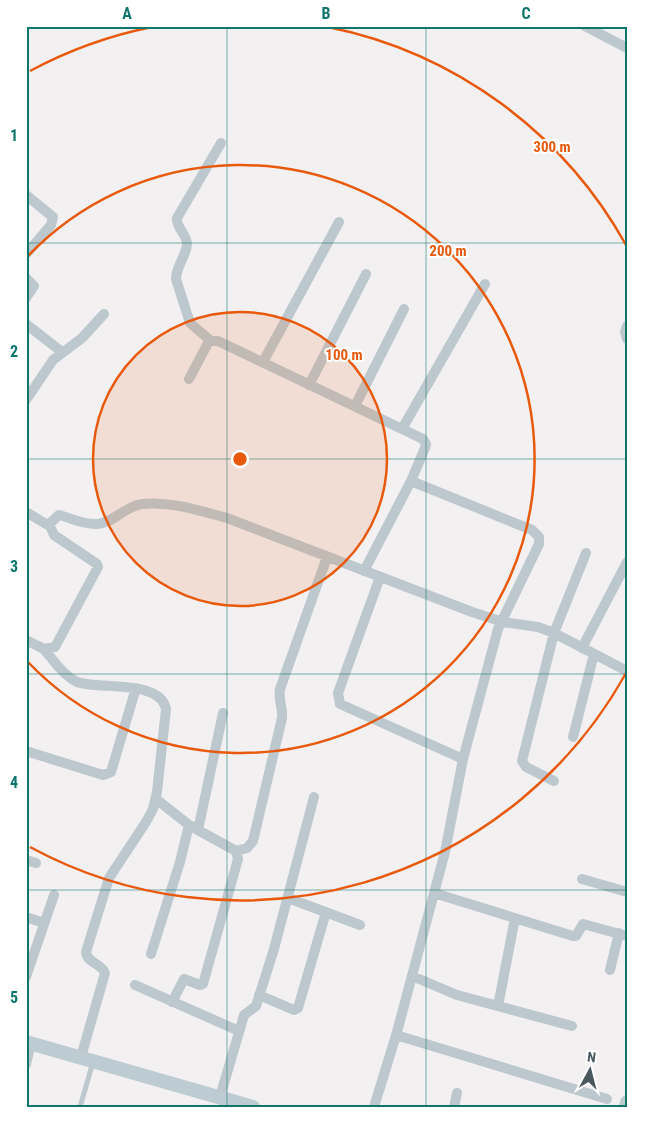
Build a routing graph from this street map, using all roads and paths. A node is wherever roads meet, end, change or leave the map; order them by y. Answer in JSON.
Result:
{"nodes":[{"id":1,"x":585,"y":26,"type":"edge"},
{"id":2,"x":627,"y":48,"type":"edge"},
{"id":3,"x":221,"y":143,"type":"dead end"},
{"id":4,"x":26,"y":195,"type":"edge"},
{"id":5,"x":339,"y":222,"type":"dead end"},
{"id":6,"x":26,"y":254,"type":"edge"},
{"id":7,"x":366,"y":274,"type":"dead end"},
{"id":8,"x":26,"y":278,"type":"edge"},
{"id":9,"x":485,"y":284,"type":"dead end"},
{"id":10,"x":26,"y":298,"type":"edge"},
{"id":11,"x":404,"y":309,"type":"dead end"},
{"id":12,"x":104,"y":314,"type":"dead end"},
{"id":13,"x":26,"y":324,"type":"edge"},
{"id":14,"x":627,"y":326,"type":"edge"},
{"id":15,"x":627,"y":339,"type":"edge"},
{"id":16,"x":211,"y":341,"type":"junction"},
{"id":17,"x":62,"y":352,"type":"junction"},
{"id":18,"x":263,"y":362,"type":"junction"},
{"id":19,"x":189,"y":379,"type":"dead end"},
{"id":20,"x":309,"y":384,"type":"junction"},
{"id":21,"x":26,"y":400,"type":"edge"},
{"id":22,"x":355,"y":406,"type":"junction"},
{"id":23,"x":402,"y":429,"type":"junction"},
{"id":24,"x":411,"y":481,"type":"junction"},
{"id":25,"x":26,"y":512,"type":"edge"},
{"id":26,"x":49,"y":524,"type":"junction"},
{"id":27,"x":586,"y":552,"type":"dead end"},
{"id":28,"x":327,"y":557,"type":"junction"},
{"id":29,"x":627,"y":562,"type":"edge"},
{"id":30,"x":364,"y":571,"type":"junction"},
{"id":31,"x":380,"y":577,"type":"junction"},
{"id":32,"x":503,"y":622,"type":"junction"},
{"id":33,"x":554,"y":633,"type":"junction"},
{"id":34,"x":26,"y":640,"type":"edge"},
{"id":35,"x":582,"y":648,"type":"junction"},
{"id":36,"x":44,"y":649,"type":"junction"},
{"id":37,"x":594,"y":654,"type":"junction"},
{"id":38,"x":627,"y":671,"type":"edge"},
{"id":39,"x":136,"y":688,"type":"junction"},
{"id":40,"x":223,"y":713,"type":"dead end"},
{"id":41,"x":572,"y":737,"type":"dead end"},
{"id":42,"x":26,"y":751,"type":"edge"},
{"id":43,"x":463,"y":758,"type":"junction"},
{"id":44,"x":554,"y":781,"type":"dead end"},
{"id":45,"x":314,"y":797,"type":"dead end"},
{"id":46,"x":156,"y":799,"type":"junction"},
{"id":47,"x":194,"y":828,"type":"junction"},
{"id":48,"x":236,"y":851,"type":"junction"},
{"id":49,"x":582,"y":879,"type":"dead end"},
{"id":50,"x":627,"y":892,"type":"edge"},
{"id":51,"x":434,"y":893,"type":"junction"},
{"id":52,"x":54,"y":895,"type":"dead end"},
{"id":53,"x":288,"y":898,"type":"junction"},
{"id":54,"x":326,"y":912,"type":"junction"},
{"id":55,"x":26,"y":917,"type":"edge"},
{"id":56,"x":515,"y":918,"type":"junction"},
{"id":57,"x":44,"y":923,"type":"junction"},
{"id":58,"x":360,"y":925,"type":"dead end"},
{"id":59,"x":623,"y":934,"type":"edge"},
{"id":60,"x":151,"y":954,"type":"dead end"},
{"id":61,"x":610,"y":970,"type":"dead end"},
{"id":62,"x":412,"y":976,"type":"junction"},
{"id":63,"x":26,"y":977,"type":"edge"},
{"id":64,"x":135,"y":986,"type":"dead end"},
{"id":65,"x":259,"y":995,"type":"junction"},
{"id":66,"x":172,"y":1002,"type":"junction"},
{"id":67,"x":498,"y":1006,"type":"junction"},
{"id":68,"x":572,"y":1026,"type":"dead end"},
{"id":69,"x":239,"y":1031,"type":"junction"},
{"id":70,"x":396,"y":1035,"type":"junction"},
{"id":71,"x":29,"y":1043,"type":"edge"},
{"id":72,"x":87,"y":1059,"type":"junction"},
{"id":73,"x":26,"y":1064,"type":"edge"},
{"id":74,"x":457,"y":1093,"type":"dead end"},
{"id":75,"x":220,"y":1097,"type":"junction"},
{"id":76,"x":607,"y":1099,"type":"dead end"},
{"id":77,"x":627,"y":1102,"type":"edge"},
{"id":78,"x":248,"y":1106,"type":"edge"},
{"id":79,"x":80,"y":1107,"type":"edge"},
{"id":80,"x":374,"y":1107,"type":"edge"},
{"id":81,"x":454,"y":1107,"type":"edge"},
{"id":82,"x":626,"y":1107,"type":"edge"}],
"edges":[{"from":1,"to":2,"type":"street"},
{"from":3,"to":16,"type":"street"},
{"from":4,"to":6,"type":"street"},
{"from":5,"to":18,"type":"street"},
{"from":7,"to":20,"type":"street"},
{"from":8,"to":10,"type":"street"},
{"from":9,"to":23,"type":"street"},
{"from":11,"to":22,"type":"street"},
{"from":12,"to":17,"type":"street"},
{"from":13,"to":17,"type":"street"},
{"from":14,"to":15,"type":"street"},
{"from":16,"to":18,"type":"street"},
{"from":16,"to":19,"type":"street"},
{"from":17,"to":21,"type":"street"},
{"from":18,"to":20,"type":"street"},
{"from":20,"to":22,"type":"street"},
{"from":22,"to":23,"type":"street"},
{"from":23,"to":24,"type":"street"},
{"from":24,"to":30,"type":"street"},
{"from":24,"to":32,"type":"street"},
{"from":25,"to":26,"type":"street"},
{"from":26,"to":28,"type":"street"},
{"from":26,"to":36,"type":"street"},
{"from":27,"to":33,"type":"street"},
{"from":28,"to":30,"type":"street"},
{"from":28,"to":48,"type":"street"},
{"from":29,"to":35,"type":"street"},
{"from":30,"to":31,"type":"street"},
{"from":31,"to":32,"type":"street"},
{"from":31,"to":43,"type":"street"},
{"from":32,"to":33,"type":"street"},
{"from":32,"to":43,"type":"street"},
{"from":33,"to":35,"type":"street"},
{"from":33,"to":44,"type":"street"},
{"from":34,"to":36,"type":"street"},
{"from":35,"to":37,"type":"street"},
{"from":36,"to":39,"type":"street"},
{"from":37,"to":38,"type":"street"},
{"from":37,"to":41,"type":"street"},
{"from":39,"to":42,"type":"street"},
{"from":39,"to":46,"type":"street"},
{"from":40,"to":47,"type":"street"},
{"from":43,"to":51,"type":"street"},
{"from":45,"to":53,"type":"street"},
{"from":46,"to":47,"type":"street"},
{"from":46,"to":72,"type":"street"},
{"from":47,"to":48,"type":"street"},
{"from":47,"to":60,"type":"street"},
{"from":48,"to":66,"type":"street"},
{"from":49,"to":50,"type":"street"},
{"from":51,"to":56,"type":"street"},
{"from":51,"to":62,"type":"street"},
{"from":52,"to":57,"type":"street"},
{"from":53,"to":54,"type":"street"},
{"from":53,"to":65,"type":"street"},
{"from":54,"to":58,"type":"street"},
{"from":54,"to":65,"type":"street"},
{"from":55,"to":57,"type":"street"},
{"from":56,"to":59,"type":"street"},
{"from":56,"to":67,"type":"street"},
{"from":57,"to":63,"type":"street"},
{"from":59,"to":61,"type":"street"},
{"from":62,"to":67,"type":"street"},
{"from":62,"to":70,"type":"street"},
{"from":64,"to":66,"type":"street"},
{"from":65,"to":69,"type":"street"},
{"from":66,"to":69,"type":"street"},
{"from":67,"to":68,"type":"street"},
{"from":69,"to":75,"type":"street"},
{"from":70,"to":76,"type":"street"},
{"from":70,"to":80,"type":"street"},
{"from":71,"to":72,"type":"street"},
{"from":71,"to":73,"type":"street"},
{"from":72,"to":75,"type":"street"},
{"from":72,"to":79,"type":"lane"},
{"from":74,"to":81,"type":"street"},
{"from":75,"to":78,"type":"street"},
{"from":77,"to":82,"type":"street"}]}
